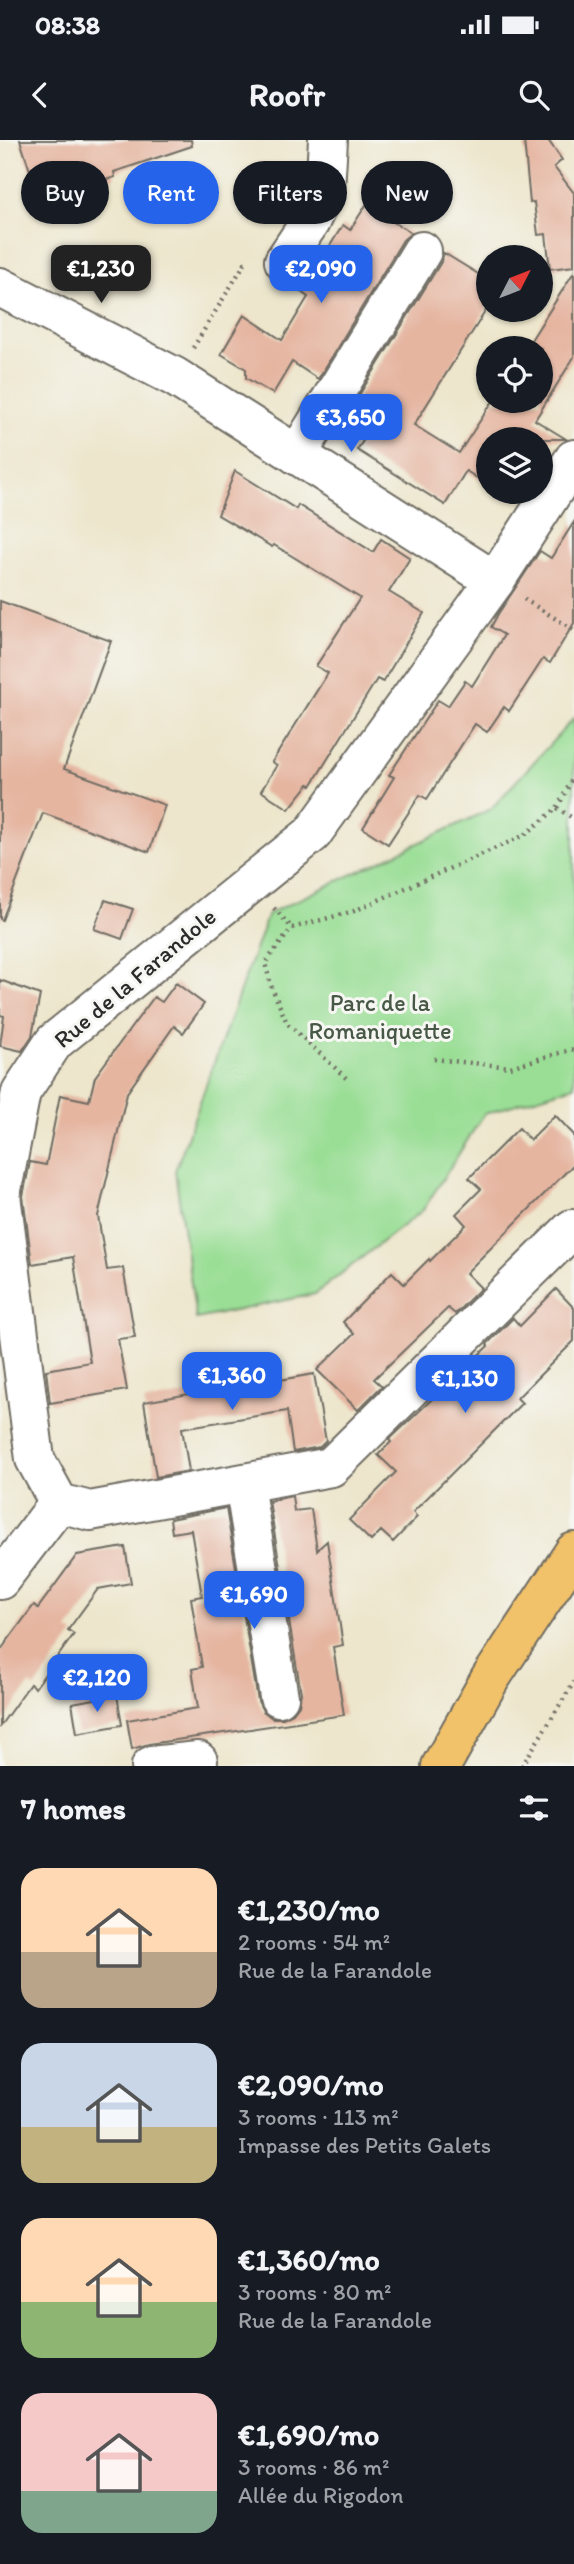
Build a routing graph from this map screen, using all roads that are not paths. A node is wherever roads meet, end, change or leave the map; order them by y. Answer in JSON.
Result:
{"nodes":[{"id":1,"x":328,"y":140,"type":"edge"},
{"id":2,"x":422,"y":251,"type":"dead end"},
{"id":3,"x":284,"y":261,"type":"road end"},
{"id":4,"x":0,"y":287,"type":"edge"},
{"id":5,"x":297,"y":455,"type":"junction"},
{"id":6,"x":574,"y":459,"type":"edge"},
{"id":7,"x":495,"y":581,"type":"junction"},
{"id":8,"x":9,"y":1111,"type":"edge"},
{"id":9,"x":573,"y":1229,"type":"edge"},
{"id":10,"x":8,"y":1320,"type":"edge"},
{"id":11,"x":244,"y":1484,"type":"junction"},
{"id":12,"x":60,"y":1503,"type":"junction"},
{"id":13,"x":574,"y":1552,"type":"edge"},
{"id":14,"x":0,"y":1580,"type":"edge"},
{"id":15,"x":279,"y":1697,"type":"dead end"},
{"id":16,"x":198,"y":1761,"type":"dead end"},
{"id":17,"x":151,"y":1766,"type":"edge"},
{"id":18,"x":441,"y":1766,"type":"edge"}],
"edges":[{"from":1,"to":3,"type":"street"},
{"from":2,"to":5,"type":"street"},
{"from":4,"to":5,"type":"street"},
{"from":5,"to":7,"type":"street"},
{"from":6,"to":7,"type":"street","name":"Rue de la Farandole"},
{"from":7,"to":8,"type":"street","name":"Rue de la Farandole"},
{"from":8,"to":10,"type":"street","name":"Rue de la Farandole"},
{"from":9,"to":11,"type":"street"},
{"from":10,"to":12,"type":"street","name":"Rue de la Farandole"},
{"from":11,"to":12,"type":"street"},
{"from":11,"to":15,"type":"street"},
{"from":12,"to":14,"type":"street"},
{"from":13,"to":18,"type":"main road"},
{"from":16,"to":17,"type":"street"}]}
